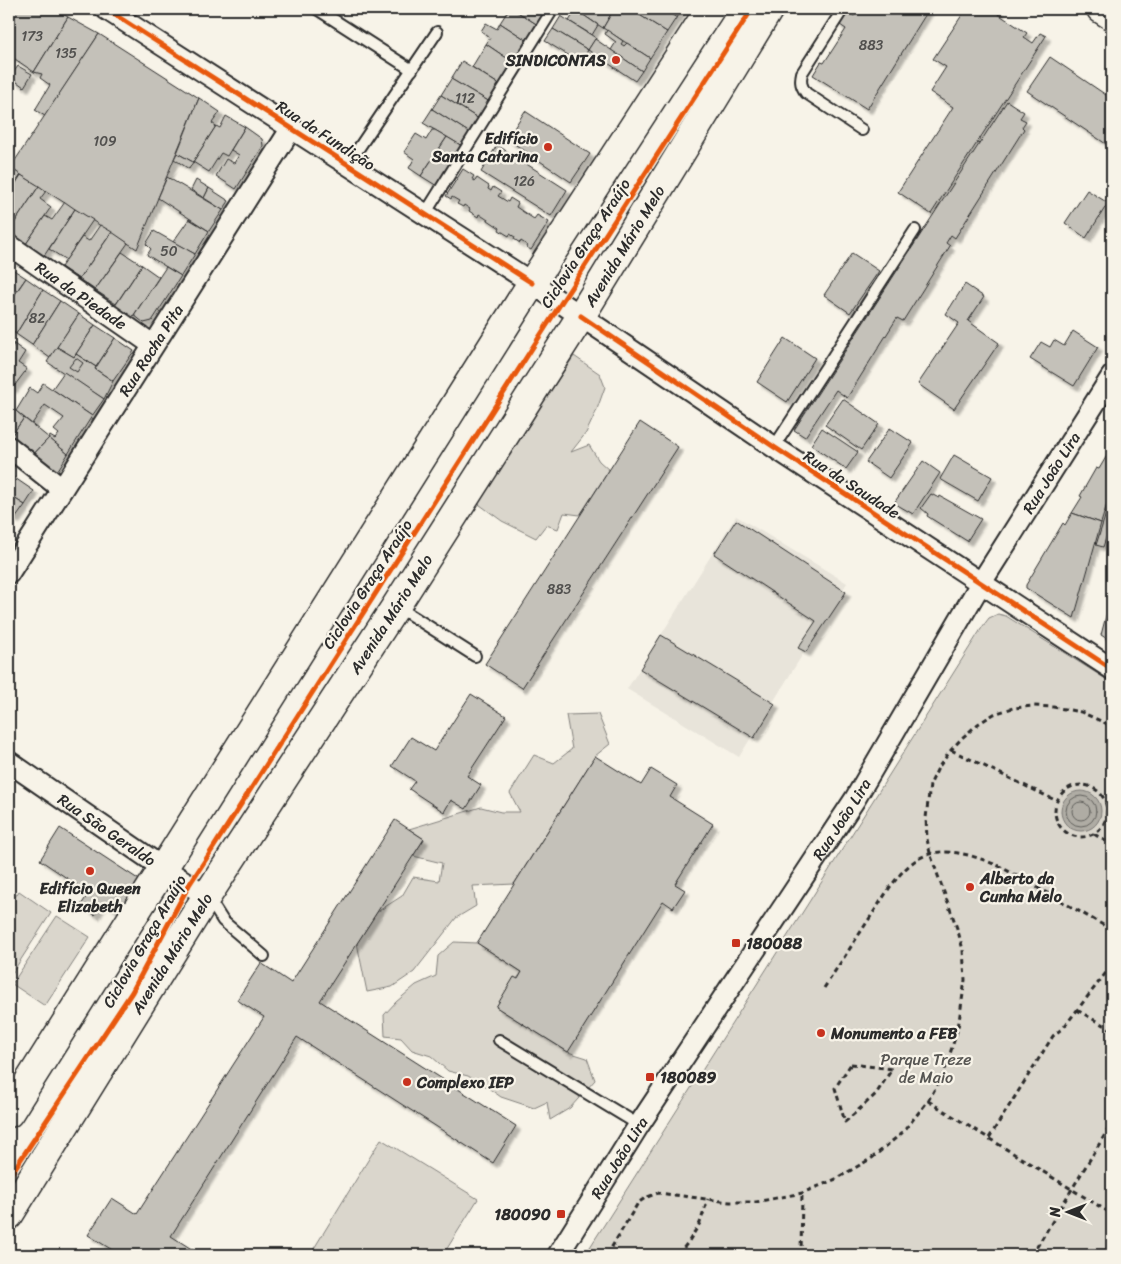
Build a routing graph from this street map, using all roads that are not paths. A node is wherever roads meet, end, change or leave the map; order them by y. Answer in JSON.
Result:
{"nodes":[{"id":1,"x":106,"y":9,"type":"edge"},
{"id":2,"x":317,"y":9,"type":"edge"},
{"id":3,"x":553,"y":9,"type":"edge"},
{"id":4,"x":710,"y":9,"type":"edge"},
{"id":5,"x":769,"y":9,"type":"edge"},
{"id":6,"x":843,"y":9,"type":"edge"},
{"id":7,"x":1101,"y":9,"type":"edge"},
{"id":8,"x":1112,"y":16,"type":"edge"},
{"id":9,"x":437,"y":32,"type":"dead end"},
{"id":10,"x":412,"y":70,"type":"junction"},
{"id":11,"x":291,"y":128,"type":"junction"},
{"id":12,"x":862,"y":130,"type":"dead end"},
{"id":13,"x":348,"y":164,"type":"junction"},
{"id":14,"x":425,"y":214,"type":"junction"},
{"id":15,"x":915,"y":230,"type":"dead end"},
{"id":16,"x":9,"y":245,"type":"edge"},
{"id":17,"x":532,"y":283,"type":"junction"},
{"id":18,"x":581,"y":316,"type":"junction"},
{"id":19,"x":153,"y":345,"type":"junction"},
{"id":20,"x":1112,"y":376,"type":"edge"},
{"id":21,"x":9,"y":447,"type":"edge"},
{"id":22,"x":774,"y":447,"type":"junction"},
{"id":23,"x":62,"y":488,"type":"junction"},
{"id":24,"x":9,"y":573,"type":"edge"},
{"id":25,"x":982,"y":583,"type":"junction"},
{"id":26,"x":396,"y":606,"type":"junction"},
{"id":27,"x":475,"y":656,"type":"dead end"},
{"id":28,"x":1112,"y":668,"type":"edge"},
{"id":29,"x":9,"y":762,"type":"edge"},
{"id":30,"x":163,"y":868,"type":"junction"},
{"id":31,"x":207,"y":896,"type":"junction"},
{"id":32,"x":264,"y":956,"type":"dead end"},
{"id":33,"x":500,"y":1040,"type":"dead end"},
{"id":34,"x":9,"y":1113,"type":"edge"},
{"id":35,"x":639,"y":1125,"type":"junction"},
{"id":36,"x":9,"y":1215,"type":"edge"},
{"id":37,"x":558,"y":1255,"type":"edge"}],
"edges":[{"from":1,"to":11,"type":"street","name":"Rua da Fundição"},
{"from":2,"to":10,"type":"lane"},
{"from":3,"to":14,"type":"lane"},
{"from":4,"to":17,"type":"main road"},
{"from":5,"to":18,"type":"main road","name":"Avenida Mário Melo"},
{"from":6,"to":12,"type":"lane"},
{"from":7,"to":8,"type":"main road"},
{"from":9,"to":10,"type":"lane"},
{"from":10,"to":13,"type":"lane"},
{"from":11,"to":13,"type":"street","name":"Rua da Fundição"},
{"from":11,"to":19,"type":"street","name":"Rua Rocha Pita"},
{"from":13,"to":14,"type":"street","name":"Rua da Fundição"},
{"from":14,"to":17,"type":"street","name":"Rua da Fundição"},
{"from":15,"to":22,"type":"lane"},
{"from":16,"to":19,"type":"street","name":"Rua da Piedade"},
{"from":17,"to":18,"type":"street","name":"Rua da Fundição"},
{"from":17,"to":30,"type":"main road"},
{"from":18,"to":22,"type":"street","name":"Rua da Saudade"},
{"from":18,"to":26,"type":"main road","name":"Avenida Mário Melo"},
{"from":19,"to":23,"type":"street","name":"Rua Rocha Pita"},
{"from":20,"to":25,"type":"street","name":"Rua João Lira"},
{"from":21,"to":23,"type":"street"},
{"from":22,"to":25,"type":"street","name":"Rua da Saudade"},
{"from":23,"to":24,"type":"street","name":"Rua Rocha Pita"},
{"from":25,"to":28,"type":"street","name":"Rua da Saudade"},
{"from":25,"to":35,"type":"street","name":"Rua João Lira"},
{"from":26,"to":27,"type":"lane"},
{"from":26,"to":31,"type":"main road","name":"Avenida Mário Melo"},
{"from":29,"to":30,"type":"street","name":"Rua São Geraldo"},
{"from":30,"to":31,"type":"street","name":"Rua São Geraldo"},
{"from":30,"to":34,"type":"main road"},
{"from":31,"to":32,"type":"lane"},
{"from":31,"to":36,"type":"main road","name":"Avenida Mário Melo"},
{"from":33,"to":35,"type":"lane"},
{"from":35,"to":37,"type":"street","name":"Rua João Lira"}]}
